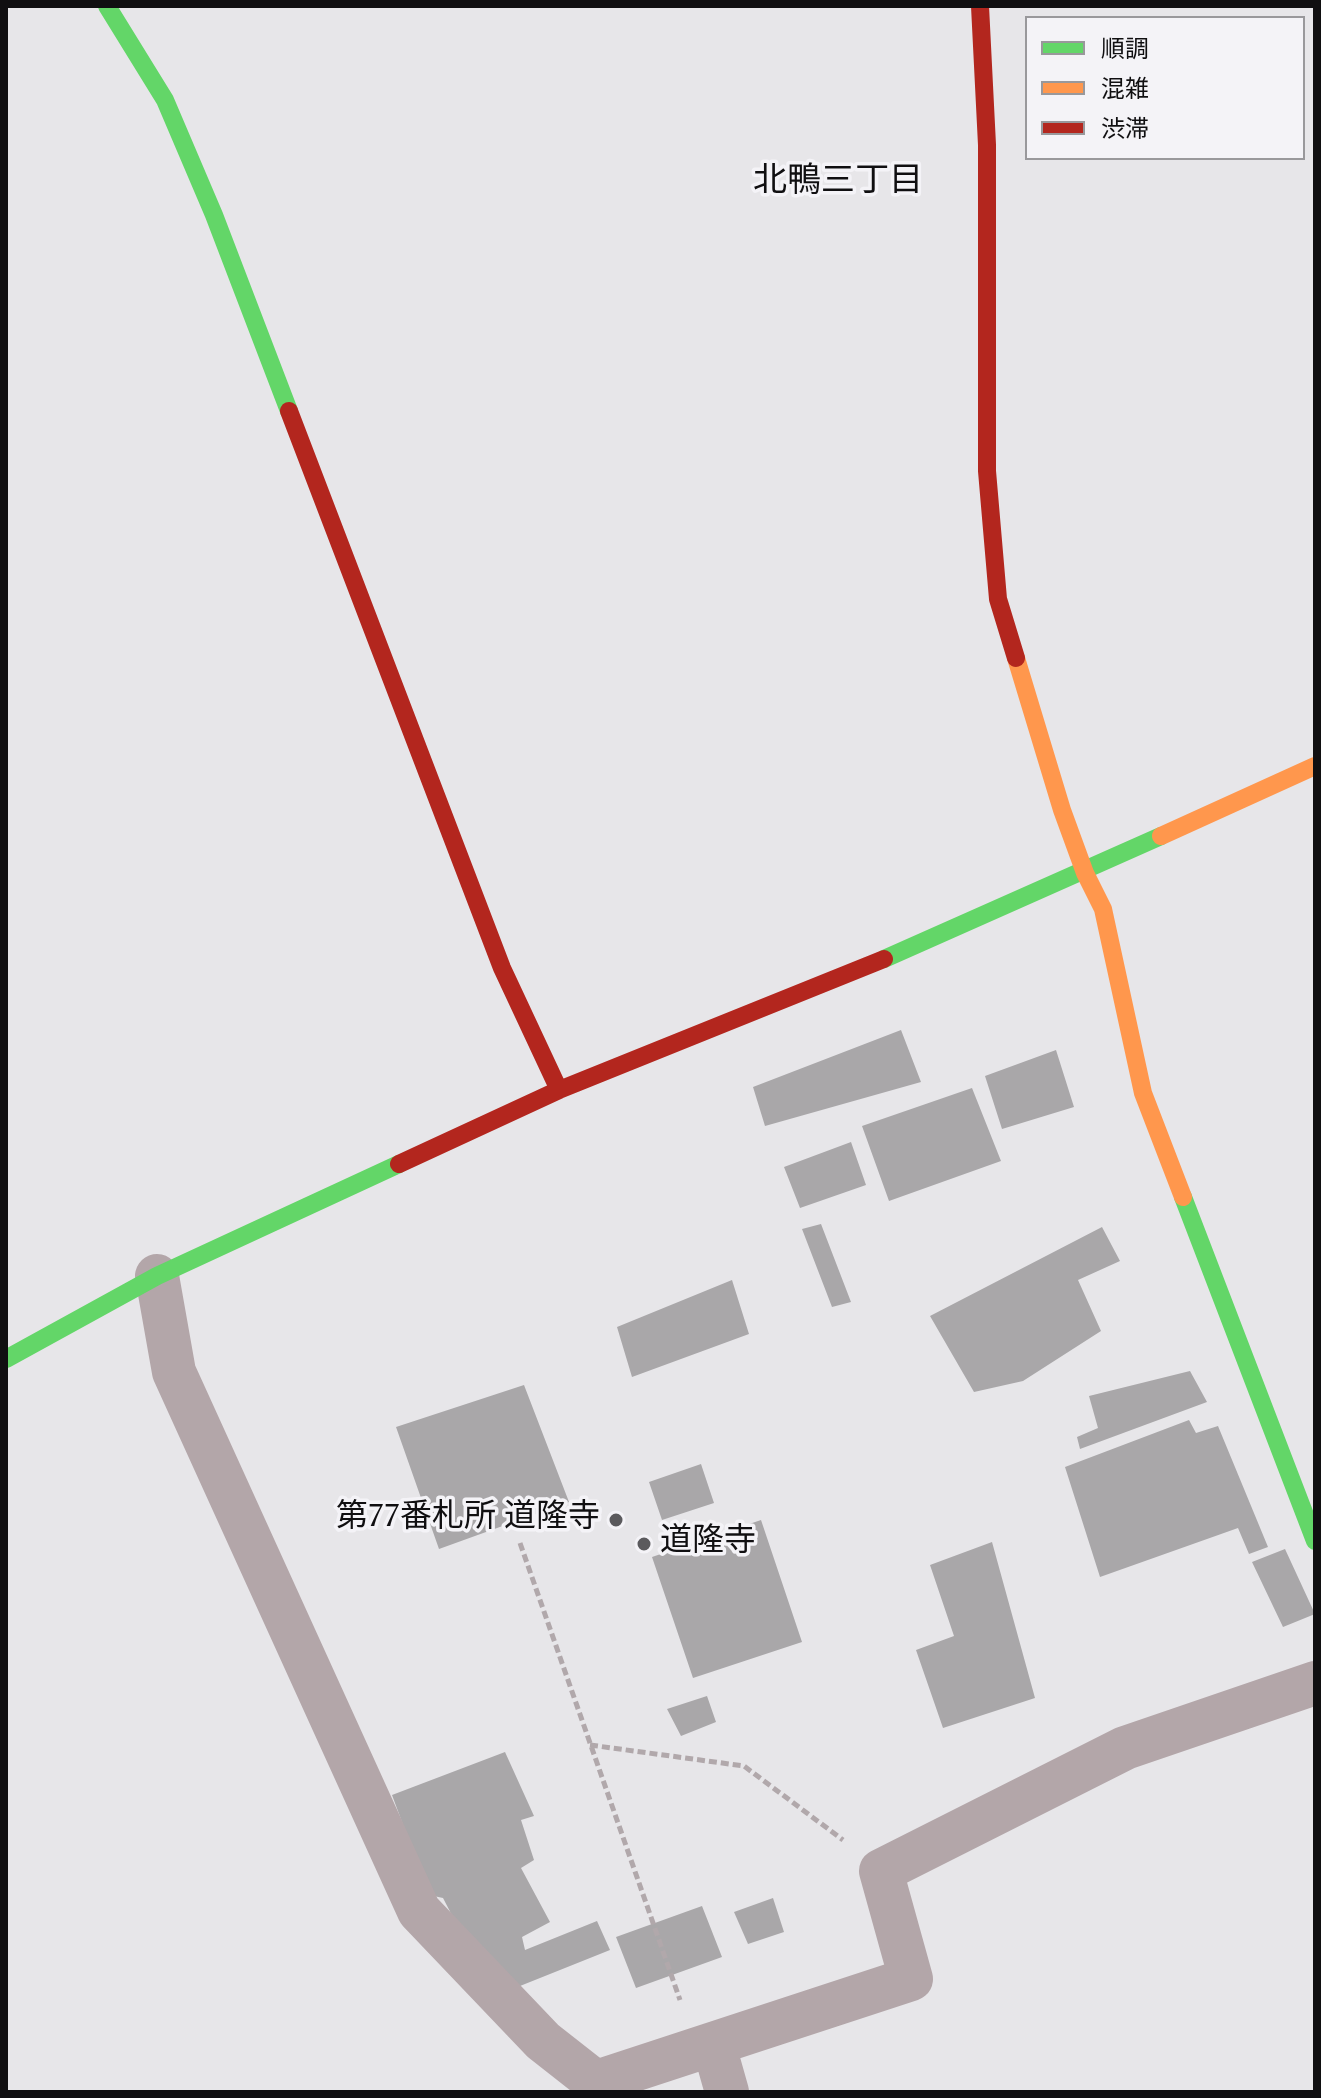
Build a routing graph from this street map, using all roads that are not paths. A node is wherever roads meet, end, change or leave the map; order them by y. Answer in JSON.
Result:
{"nodes":[{"id":1,"x":107,"y":6,"type":"edge"},
{"id":2,"x":980,"y":6,"type":"edge"},
{"id":3,"x":1315,"y":766,"type":"edge"},
{"id":4,"x":1085,"y":873,"type":"junction"},
{"id":5,"x":559,"y":1090,"type":"junction"},
{"id":6,"x":157,"y":1276,"type":"junction"},
{"id":7,"x":6,"y":1359,"type":"edge"},
{"id":8,"x":1315,"y":1541,"type":"edge"},
{"id":9,"x":1315,"y":1683,"type":"edge"},
{"id":10,"x":714,"y":2046,"type":"junction"},
{"id":11,"x":602,"y":2087,"type":"edge"},
{"id":12,"x":727,"y":2092,"type":"edge"}],
"edges":[{"from":1,"to":5,"type":"street"},
{"from":2,"to":4,"type":"street"},
{"from":3,"to":4,"type":"street"},
{"from":4,"to":5,"type":"street"},
{"from":4,"to":8,"type":"street"},
{"from":5,"to":6,"type":"street"},
{"from":6,"to":7,"type":"street"},
{"from":6,"to":11,"type":"street"},
{"from":9,"to":10,"type":"street"},
{"from":10,"to":11,"type":"street"},
{"from":10,"to":12,"type":"street"}]}
